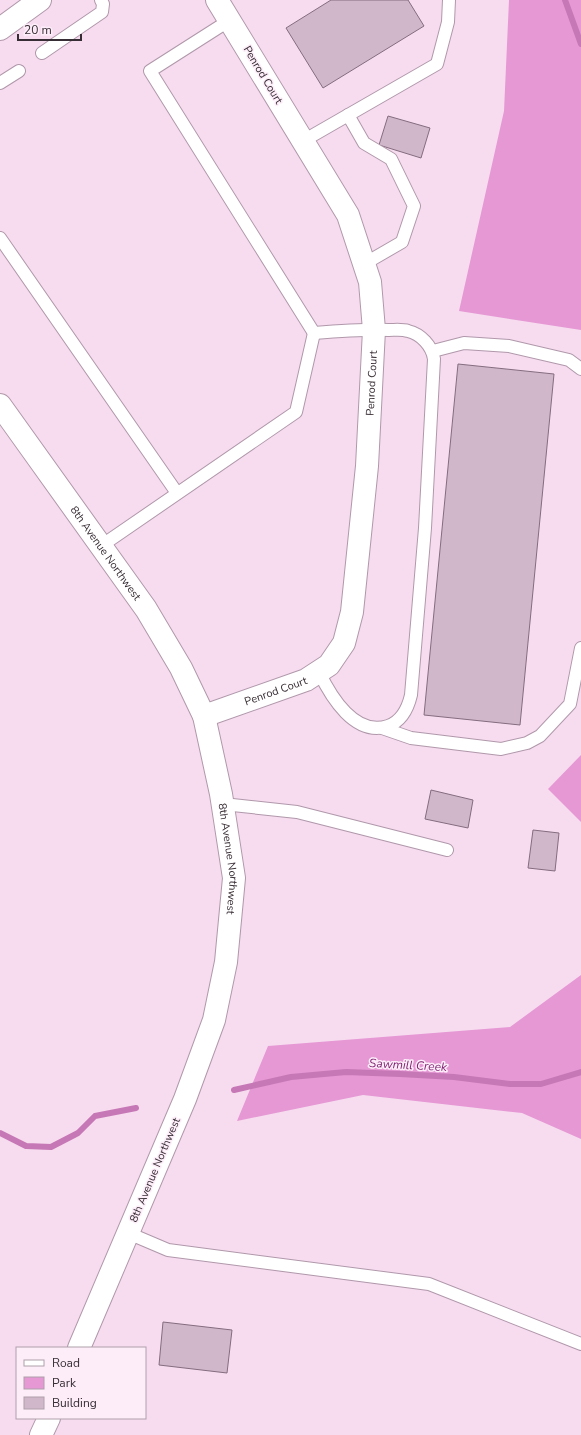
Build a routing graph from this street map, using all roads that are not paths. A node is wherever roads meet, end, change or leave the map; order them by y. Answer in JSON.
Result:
{"nodes":[{"id":1,"x":40,"y":0,"type":"edge"},
{"id":2,"x":101,"y":0,"type":"edge"},
{"id":3,"x":218,"y":0,"type":"edge"},
{"id":4,"x":449,"y":0,"type":"edge"},
{"id":5,"x":230,"y":20,"type":"junction"},
{"id":6,"x":0,"y":29,"type":"edge"},
{"id":7,"x":42,"y":53,"type":"dead end"},
{"id":8,"x":19,"y":70,"type":"dead end"},
{"id":9,"x":0,"y":83,"type":"edge"},
{"id":10,"x":348,"y":115,"type":"junction"},
{"id":11,"x":303,"y":141,"type":"junction"},
{"id":12,"x":0,"y":238,"type":"edge"},
{"id":13,"x":364,"y":264,"type":"junction"},
{"id":14,"x":374,"y":330,"type":"junction"},
{"id":15,"x":314,"y":333,"type":"junction"},
{"id":16,"x":433,"y":351,"type":"junction"},
{"id":17,"x":581,"y":369,"type":"edge"},
{"id":18,"x":0,"y":405,"type":"edge"},
{"id":19,"x":177,"y":494,"type":"junction"},
{"id":20,"x":100,"y":546,"type":"junction"},
{"id":21,"x":581,"y":648,"type":"edge"},
{"id":22,"x":319,"y":672,"type":"junction"},
{"id":23,"x":204,"y":716,"type":"junction"},
{"id":24,"x":382,"y":728,"type":"junction"},
{"id":25,"x":223,"y":804,"type":"junction"},
{"id":26,"x":447,"y":850,"type":"dead end"},
{"id":27,"x":128,"y":1233,"type":"junction"},
{"id":28,"x":581,"y":1344,"type":"edge"},
{"id":29,"x":79,"y":1347,"type":"edge"},
{"id":30,"x":49,"y":1419,"type":"edge"},
{"id":31,"x":41,"y":1435,"type":"edge"}],
"edges":[{"from":1,"to":6,"type":"street"},
{"from":2,"to":7,"type":"lane"},
{"from":3,"to":5,"type":"street","name":"Penrod Court"},
{"from":4,"to":10,"type":"lane"},
{"from":5,"to":11,"type":"street","name":"Penrod Court"},
{"from":5,"to":15,"type":"lane"},
{"from":8,"to":9,"type":"lane"},
{"from":10,"to":11,"type":"lane"},
{"from":10,"to":13,"type":"lane"},
{"from":11,"to":13,"type":"street","name":"Penrod Court"},
{"from":12,"to":19,"type":"lane"},
{"from":13,"to":14,"type":"street","name":"Penrod Court"},
{"from":14,"to":15,"type":"lane"},
{"from":14,"to":16,"type":"lane"},
{"from":14,"to":22,"type":"street","name":"Penrod Court"},
{"from":15,"to":19,"type":"lane"},
{"from":16,"to":17,"type":"lane"},
{"from":16,"to":24,"type":"lane"},
{"from":18,"to":20,"type":"street","name":"8th Avenue Northwest"},
{"from":19,"to":20,"type":"lane"},
{"from":20,"to":23,"type":"street","name":"8th Avenue Northwest"},
{"from":21,"to":24,"type":"lane"},
{"from":22,"to":23,"type":"street","name":"Penrod Court"},
{"from":22,"to":24,"type":"lane"},
{"from":23,"to":25,"type":"street","name":"8th Avenue Northwest"},
{"from":25,"to":26,"type":"lane"},
{"from":25,"to":27,"type":"street","name":"8th Avenue Northwest"},
{"from":27,"to":28,"type":"lane"},
{"from":27,"to":29,"type":"street","name":"8th Avenue Northwest"},
{"from":30,"to":31,"type":"street"}]}
